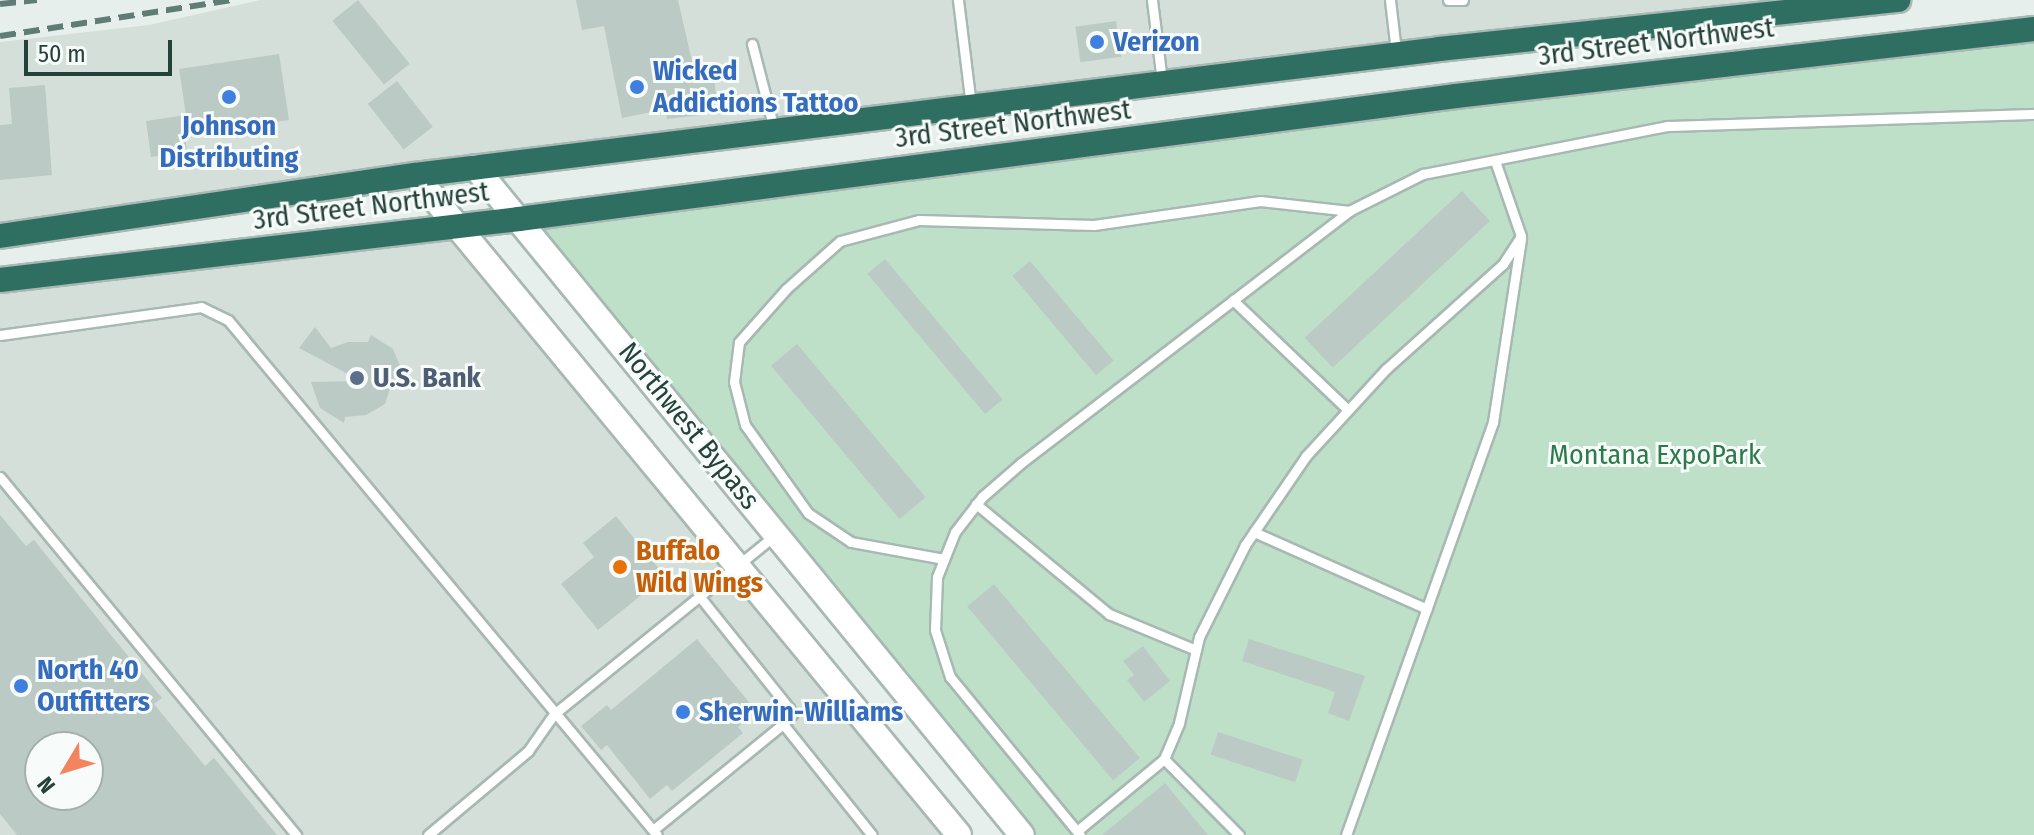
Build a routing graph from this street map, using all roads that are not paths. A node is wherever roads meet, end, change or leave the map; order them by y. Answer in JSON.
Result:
{"nodes":[{"id":1,"x":958,"y":0,"type":"edge"},
{"id":2,"x":1152,"y":0,"type":"edge"},
{"id":3,"x":1390,"y":0,"type":"edge"},
{"id":4,"x":1448,"y":0,"type":"edge"},
{"id":5,"x":1463,"y":0,"type":"edge"},
{"id":6,"x":1898,"y":0,"type":"edge"},
{"id":7,"x":1810,"y":4,"type":"edge"},
{"id":8,"x":2034,"y":29,"type":"edge"},
{"id":9,"x":752,"y":44,"type":"dead end"},
{"id":10,"x":1396,"y":54,"type":"junction"},
{"id":11,"x":1162,"y":82,"type":"junction"},
{"id":12,"x":971,"y":106,"type":"junction"},
{"id":13,"x":2034,"y":114,"type":"edge"},
{"id":14,"x":774,"y":130,"type":"junction"},
{"id":15,"x":1495,"y":161,"type":"junction"},
{"id":16,"x":475,"y":167,"type":"junction"},
{"id":17,"x":415,"y":175,"type":"junction"},
{"id":18,"x":1349,"y":211,"type":"junction"},
{"id":19,"x":519,"y":219,"type":"junction"},
{"id":20,"x":453,"y":226,"type":"junction"},
{"id":21,"x":0,"y":236,"type":"edge"},
{"id":22,"x":1521,"y":236,"type":"junction"},
{"id":23,"x":0,"y":280,"type":"edge"},
{"id":24,"x":1233,"y":300,"type":"junction"},
{"id":25,"x":0,"y":335,"type":"edge"},
{"id":26,"x":1348,"y":410,"type":"junction"},
{"id":27,"x":0,"y":477,"type":"edge"},
{"id":28,"x":976,"y":504,"type":"junction"},
{"id":29,"x":1254,"y":532,"type":"junction"},
{"id":30,"x":777,"y":534,"type":"junction"},
{"id":31,"x":944,"y":559,"type":"junction"},
{"id":32,"x":737,"y":567,"type":"junction"},
{"id":33,"x":700,"y":597,"type":"junction"},
{"id":34,"x":1427,"y":609,"type":"junction"},
{"id":35,"x":1196,"y":650,"type":"junction"},
{"id":36,"x":554,"y":714,"type":"junction"},
{"id":37,"x":783,"y":724,"type":"junction"},
{"id":38,"x":1164,"y":759,"type":"junction"},
{"id":39,"x":655,"y":832,"type":"edge"},
{"id":40,"x":1078,"y":833,"type":"edge"},
{"id":41,"x":296,"y":835,"type":"edge"},
{"id":42,"x":428,"y":835,"type":"edge"},
{"id":43,"x":872,"y":835,"type":"edge"},
{"id":44,"x":959,"y":835,"type":"edge"},
{"id":45,"x":1022,"y":835,"type":"edge"},
{"id":46,"x":1239,"y":835,"type":"edge"},
{"id":47,"x":1346,"y":835,"type":"edge"}],
"edges":[{"from":1,"to":12,"type":"lane"},
{"from":2,"to":11,"type":"lane"},
{"from":3,"to":10,"type":"lane"},
{"from":4,"to":5,"type":"lane"},
{"from":6,"to":7,"type":"highway","name":"3rd Street Northwest"},
{"from":7,"to":10,"type":"highway","name":"3rd Street Northwest"},
{"from":8,"to":19,"type":"highway","name":"3rd Street Northwest"},
{"from":9,"to":14,"type":"lane"},
{"from":10,"to":11,"type":"highway","name":"3rd Street Northwest"},
{"from":11,"to":12,"type":"highway","name":"3rd Street Northwest"},
{"from":12,"to":14,"type":"highway","name":"3rd Street Northwest"},
{"from":13,"to":15,"type":"lane"},
{"from":14,"to":16,"type":"highway","name":"3rd Street Northwest"},
{"from":15,"to":18,"type":"lane"},
{"from":15,"to":22,"type":"lane"},
{"from":16,"to":17,"type":"highway","name":"3rd Street Northwest"},
{"from":16,"to":19,"type":"main road","name":"Northwest Bypass"},
{"from":17,"to":20,"type":"main road","name":"Northwest Bypass"},
{"from":17,"to":21,"type":"highway","name":"3rd Street Northwest"},
{"from":18,"to":24,"type":"lane"},
{"from":18,"to":31,"type":"lane"},
{"from":19,"to":20,"type":"highway","name":"3rd Street Northwest"},
{"from":19,"to":30,"type":"main road","name":"Northwest Bypass"},
{"from":20,"to":23,"type":"highway","name":"3rd Street Northwest"},
{"from":20,"to":32,"type":"main road","name":"Northwest Bypass"},
{"from":22,"to":26,"type":"lane"},
{"from":22,"to":34,"type":"lane"},
{"from":24,"to":26,"type":"lane"},
{"from":24,"to":28,"type":"lane"},
{"from":25,"to":36,"type":"lane"},
{"from":26,"to":29,"type":"lane"},
{"from":27,"to":41,"type":"lane"},
{"from":28,"to":31,"type":"lane"},
{"from":28,"to":35,"type":"lane"},
{"from":29,"to":34,"type":"lane"},
{"from":29,"to":35,"type":"lane"},
{"from":30,"to":32,"type":"lane"},
{"from":30,"to":45,"type":"main road","name":"Northwest Bypass"},
{"from":31,"to":40,"type":"lane"},
{"from":32,"to":33,"type":"lane"},
{"from":32,"to":44,"type":"main road","name":"Northwest Bypass"},
{"from":33,"to":36,"type":"lane"},
{"from":33,"to":37,"type":"lane"},
{"from":34,"to":47,"type":"lane"},
{"from":35,"to":38,"type":"lane"},
{"from":36,"to":39,"type":"lane"},
{"from":36,"to":42,"type":"lane"},
{"from":37,"to":39,"type":"lane"},
{"from":37,"to":43,"type":"lane"},
{"from":38,"to":40,"type":"lane"},
{"from":38,"to":46,"type":"lane"}]}
